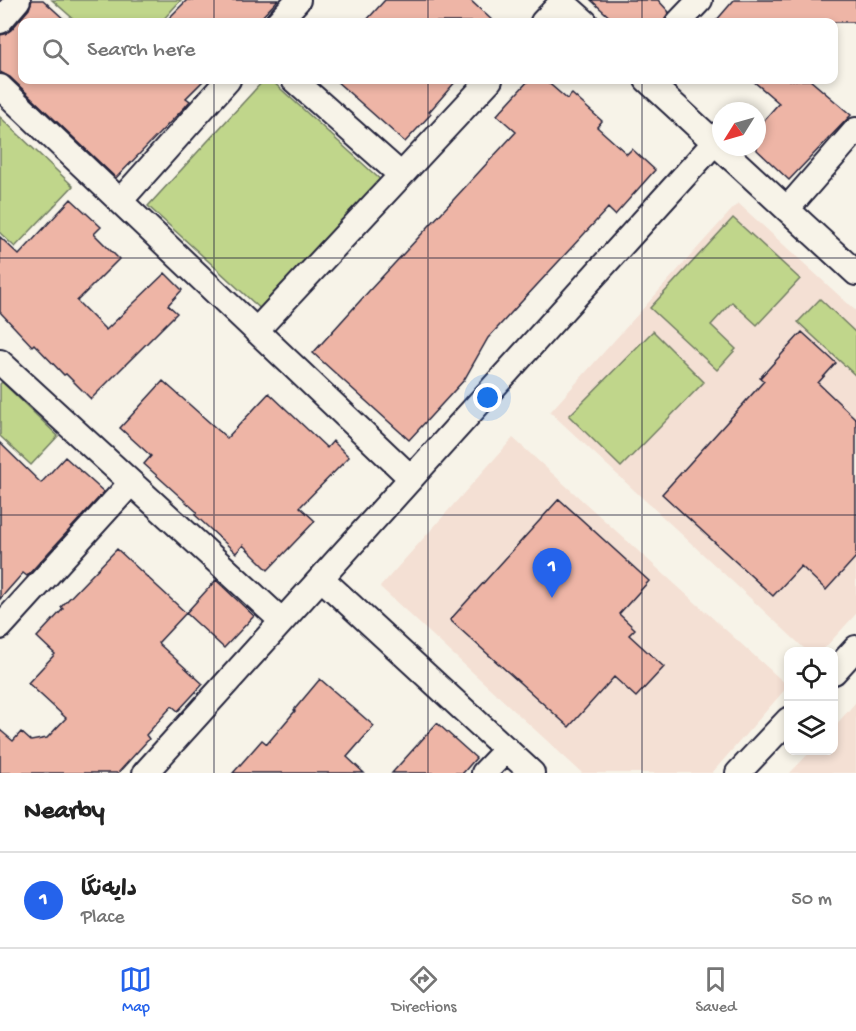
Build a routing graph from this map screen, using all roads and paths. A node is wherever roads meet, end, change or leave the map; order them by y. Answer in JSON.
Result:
{"nodes":[{"id":1,"x":18,"y":0,"type":"edge"},
{"id":2,"x":298,"y":0,"type":"edge"},
{"id":3,"x":700,"y":0,"type":"edge"},
{"id":4,"x":561,"y":1,"type":"edge"},
{"id":5,"x":282,"y":18,"type":"edge"},
{"id":6,"x":546,"y":18,"type":"edge"},
{"id":7,"x":580,"y":18,"type":"edge"},
{"id":8,"x":683,"y":18,"type":"edge"},
{"id":9,"x":0,"y":21,"type":"edge"},
{"id":10,"x":224,"y":84,"type":"edge"},
{"id":11,"x":299,"y":84,"type":"edge"},
{"id":12,"x":486,"y":84,"type":"edge"},
{"id":13,"x":651,"y":84,"type":"edge"},
{"id":14,"x":0,"y":87,"type":"edge"},
{"id":15,"x":856,"y":130,"type":"edge"},
{"id":16,"x":712,"y":139,"type":"edge"},
{"id":17,"x":712,"y":145,"type":"edge"},
{"id":18,"x":730,"y":156,"type":"edge"},
{"id":19,"x":401,"y":175,"type":"junction"},
{"id":20,"x":120,"y":201,"type":"junction"},
{"id":21,"x":787,"y":209,"type":"junction"},
{"id":22,"x":856,"y":273,"type":"edge"},
{"id":23,"x":256,"y":331,"type":"junction"},
{"id":24,"x":0,"y":362,"type":"edge"},
{"id":25,"x":411,"y":478,"type":"junction"},
{"id":26,"x":131,"y":483,"type":"junction"},
{"id":27,"x":321,"y":578,"type":"junction"},
{"id":28,"x":282,"y":621,"type":"junction"},
{"id":29,"x":0,"y":627,"type":"edge"},
{"id":30,"x":856,"y":648,"type":"edge"},
{"id":31,"x":838,"y":668,"type":"edge"},
{"id":32,"x":784,"y":725,"type":"edge"},
{"id":33,"x":507,"y":749,"type":"junction"},
{"id":34,"x":145,"y":773,"type":"edge"},
{"id":35,"x":484,"y":773,"type":"edge"},
{"id":36,"x":532,"y":773,"type":"edge"},
{"id":37,"x":738,"y":773,"type":"edge"}],
"edges":[{"from":1,"to":9,"type":"street"},
{"from":2,"to":5,"type":"street"},
{"from":3,"to":8,"type":"street"},
{"from":4,"to":6,"type":"street"},
{"from":4,"to":7,"type":"street"},
{"from":10,"to":20,"type":"street"},
{"from":11,"to":19,"type":"street"},
{"from":12,"to":19,"type":"street"},
{"from":13,"to":16,"type":"street"},
{"from":14,"to":20,"type":"street"},
{"from":15,"to":21,"type":"street"},
{"from":17,"to":25,"type":"street"},
{"from":18,"to":21,"type":"street"},
{"from":19,"to":23,"type":"street"},
{"from":20,"to":23,"type":"street"},
{"from":21,"to":22,"type":"street"},
{"from":23,"to":25,"type":"street"},
{"from":24,"to":26,"type":"street"},
{"from":25,"to":27,"type":"street"},
{"from":26,"to":28,"type":"street"},
{"from":26,"to":29,"type":"street"},
{"from":27,"to":28,"type":"street"},
{"from":27,"to":33,"type":"street"},
{"from":28,"to":34,"type":"street"},
{"from":30,"to":31,"type":"street"},
{"from":32,"to":37,"type":"street"},
{"from":33,"to":35,"type":"street"},
{"from":33,"to":36,"type":"street"}]}
